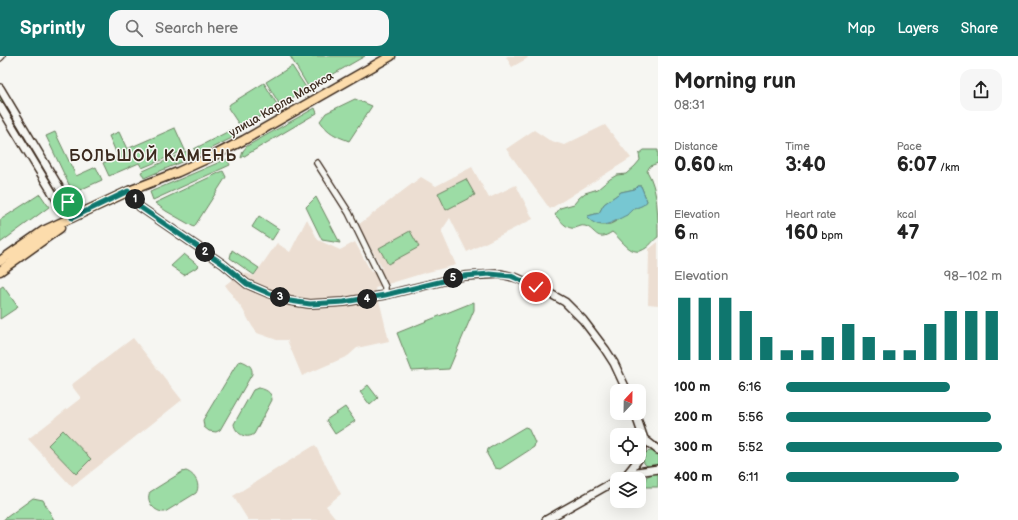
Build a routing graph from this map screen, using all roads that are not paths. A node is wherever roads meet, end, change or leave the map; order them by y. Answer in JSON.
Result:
{"nodes":[{"id":1,"x":391,"y":56,"type":"edge"},
{"id":2,"x":0,"y":88,"type":"edge"},
{"id":3,"x":0,"y":106,"type":"edge"},
{"id":4,"x":317,"y":163,"type":"dead end"},
{"id":5,"x":128,"y":191,"type":"junction"},
{"id":6,"x":72,"y":218,"type":"junction"},
{"id":7,"x":0,"y":261,"type":"edge"},
{"id":8,"x":0,"y":270,"type":"edge"},
{"id":9,"x":385,"y":295,"type":"junction"},
{"id":10,"x":624,"y":384,"type":"edge"},
{"id":11,"x":646,"y":440,"type":"edge"},
{"id":12,"x":646,"y":450,"type":"edge"},
{"id":13,"x":657,"y":450,"type":"edge"},
{"id":14,"x":642,"y":464,"type":"edge"},
{"id":15,"x":655,"y":469,"type":"edge"},
{"id":16,"x":638,"y":472,"type":"edge"},
{"id":17,"x":610,"y":484,"type":"edge"},
{"id":18,"x":546,"y":520,"type":"edge"}],
"edges":[{"from":1,"to":5,"type":"main road","name":"улица Карла Маркса"},
{"from":2,"to":6,"type":"street"},
{"from":3,"to":6,"type":"street"},
{"from":4,"to":9,"type":"street"},
{"from":5,"to":6,"type":"main road","name":"улица Карла Маркса"},
{"from":5,"to":9,"type":"street"},
{"from":6,"to":7,"type":"main road","name":"улица Карла Маркса"},
{"from":6,"to":8,"type":"main road","name":"улица Карла Маркса"},
{"from":9,"to":10,"type":"street"},
{"from":11,"to":13,"type":"street"},
{"from":12,"to":13,"type":"street"},
{"from":14,"to":15,"type":"street"},
{"from":15,"to":16,"type":"street"},
{"from":17,"to":18,"type":"street"}]}
